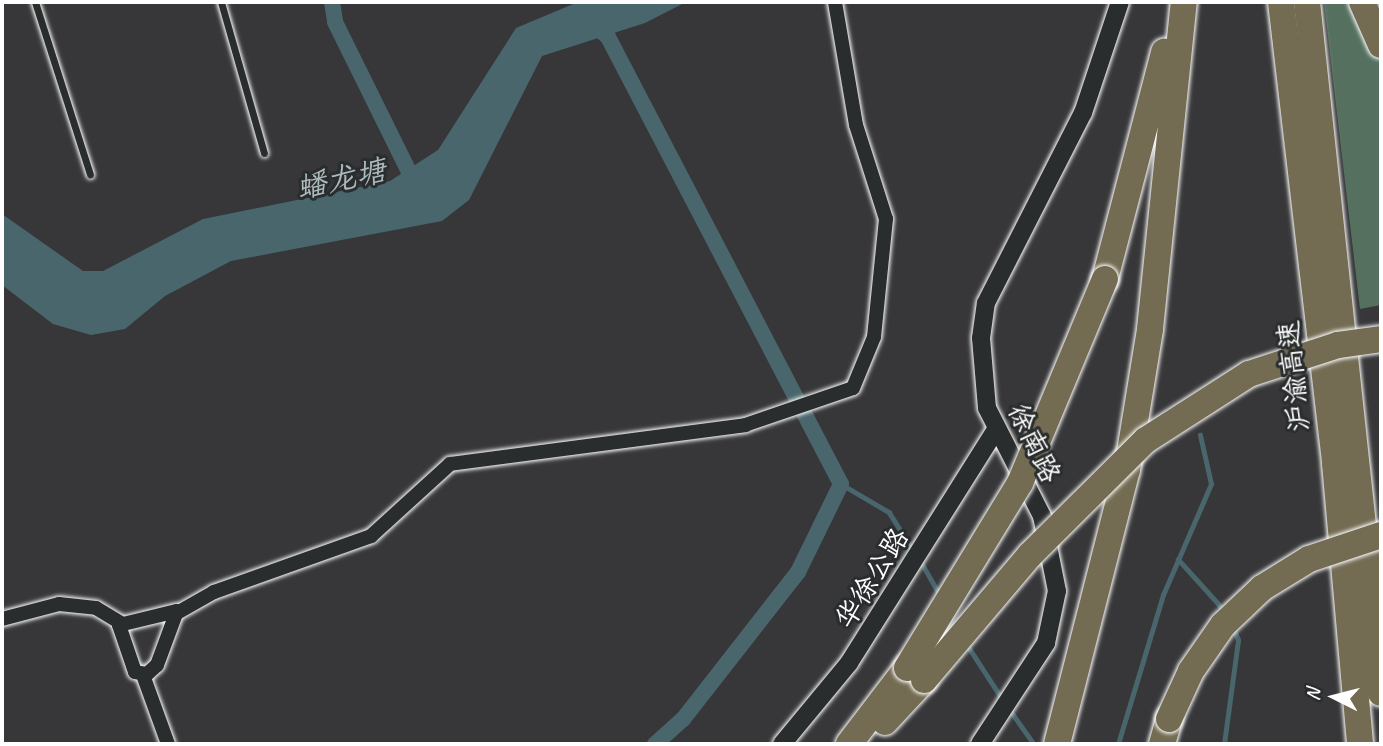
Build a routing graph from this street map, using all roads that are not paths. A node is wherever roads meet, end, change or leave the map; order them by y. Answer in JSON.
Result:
{"nodes":[{"id":1,"x":35,"y":2,"type":"edge"},
{"id":2,"x":220,"y":2,"type":"edge"},
{"id":3,"x":835,"y":2,"type":"edge"},
{"id":4,"x":1120,"y":2,"type":"edge"},
{"id":5,"x":1172,"y":2,"type":"edge"},
{"id":6,"x":1184,"y":2,"type":"edge"},
{"id":7,"x":1281,"y":2,"type":"edge"},
{"id":8,"x":1307,"y":2,"type":"edge"},
{"id":9,"x":1362,"y":2,"type":"edge"},
{"id":10,"x":1368,"y":2,"type":"edge"},
{"id":11,"x":1381,"y":28,"type":"edge"},
{"id":12,"x":1381,"y":45,"type":"edge"},
{"id":13,"x":264,"y":153,"type":"dead end"},
{"id":14,"x":90,"y":174,"type":"dead end"},
{"id":15,"x":1381,"y":330,"type":"edge"},
{"id":16,"x":1381,"y":340,"type":"edge"},
{"id":17,"x":1285,"y":359,"type":"junction"},
{"id":18,"x":995,"y":431,"type":"junction"},
{"id":19,"x":1381,"y":535,"type":"edge"},
{"id":20,"x":177,"y":613,"type":"junction"},
{"id":21,"x":2,"y":619,"type":"edge"},
{"id":22,"x":121,"y":623,"type":"junction"},
{"id":23,"x":143,"y":674,"type":"junction"},
{"id":24,"x":916,"y":674,"type":"junction"},
{"id":25,"x":1381,"y":694,"type":"edge"},
{"id":26,"x":1166,"y":732,"type":"edge"},
{"id":27,"x":168,"y":744,"type":"edge"},
{"id":28,"x":782,"y":744,"type":"edge"},
{"id":29,"x":849,"y":744,"type":"edge"},
{"id":30,"x":865,"y":744,"type":"edge"},
{"id":31,"x":980,"y":744,"type":"edge"},
{"id":32,"x":1057,"y":744,"type":"edge"},
{"id":33,"x":1360,"y":744,"type":"edge"}],
"edges":[{"from":1,"to":14,"type":"lane"},
{"from":2,"to":13,"type":"lane"},
{"from":3,"to":20,"type":"street"},
{"from":4,"to":18,"type":"street","name":"徐南路"},
{"from":5,"to":24,"type":"highway","bridge":true},
{"from":6,"to":32,"type":"highway"},
{"from":7,"to":33,"type":"highway","name":"沪渝高速"},
{"from":8,"to":25,"type":"highway","name":"沪渝高速"},
{"from":9,"to":12,"type":"highway"},
{"from":10,"to":11,"type":"highway"},
{"from":15,"to":17,"type":"highway","bridge":true},
{"from":16,"to":17,"type":"highway","bridge":true},
{"from":17,"to":24,"type":"highway","bridge":true},
{"from":18,"to":28,"type":"street","name":"华徐公路"},
{"from":18,"to":31,"type":"street","name":"徐南路"},
{"from":19,"to":26,"type":"highway","bridge":true},
{"from":20,"to":22,"type":"street"},
{"from":20,"to":23,"type":"street"},
{"from":21,"to":22,"type":"street"},
{"from":22,"to":23,"type":"street"},
{"from":23,"to":27,"type":"street"},
{"from":24,"to":29,"type":"highway"},
{"from":24,"to":30,"type":"highway"}]}
